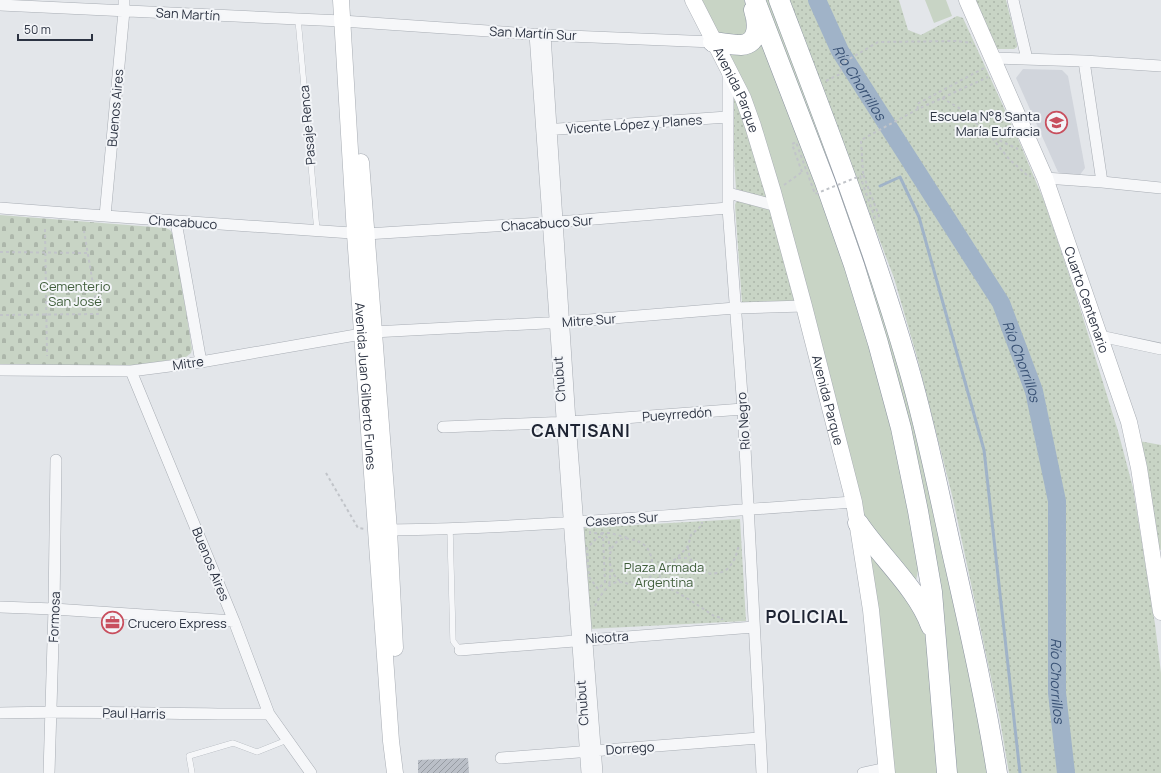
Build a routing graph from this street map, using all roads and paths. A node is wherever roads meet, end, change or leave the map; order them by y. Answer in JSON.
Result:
{"nodes":[{"id":1,"x":341,"y":0,"type":"edge"},
{"id":2,"x":351,"y":0,"type":"edge"},
{"id":3,"x":693,"y":0,"type":"edge"},
{"id":4,"x":751,"y":0,"type":"edge"},
{"id":5,"x":755,"y":0,"type":"edge"},
{"id":6,"x":779,"y":0,"type":"edge"},
{"id":7,"x":967,"y":0,"type":"edge"},
{"id":8,"x":1012,"y":0,"type":"edge"},
{"id":9,"x":0,"y":5,"type":"edge"},
{"id":10,"x":124,"y":5,"type":"edge"},
{"id":11,"x":298,"y":19,"type":"junction"},
{"id":12,"x":347,"y":21,"type":"junction"},
{"id":13,"x":540,"y":34,"type":"junction"},
{"id":14,"x":713,"y":42,"type":"junction"},
{"id":15,"x":993,"y":59,"type":"junction"},
{"id":16,"x":1027,"y":59,"type":"junction"},
{"id":17,"x":1084,"y":61,"type":"junction"},
{"id":18,"x":1161,"y":66,"type":"edge"},
{"id":19,"x":728,"y":70,"type":"junction"},
{"id":20,"x":812,"y":88,"type":"junction"},
{"id":21,"x":942,"y":98,"type":"junction"},
{"id":22,"x":918,"y":109,"type":"junction"},
{"id":23,"x":727,"y":117,"type":"junction"},
{"id":24,"x":547,"y":130,"type":"junction"},
{"id":25,"x":992,"y":137,"type":"junction"},
{"id":26,"x":1036,"y":157,"type":"junction"},
{"id":27,"x":1045,"y":178,"type":"junction"},
{"id":28,"x":1102,"y":182,"type":"junction"},
{"id":29,"x":1161,"y":188,"type":"edge"},
{"id":30,"x":728,"y":193,"type":"junction"},
{"id":31,"x":775,"y":199,"type":"junction"},
{"id":32,"x":0,"y":208,"type":"edge"},
{"id":33,"x":728,"y":208,"type":"junction"},
{"id":34,"x":105,"y":216,"type":"junction"},
{"id":35,"x":176,"y":222,"type":"junction"},
{"id":36,"x":553,"y":223,"type":"junction"},
{"id":37,"x":45,"y":229,"type":"dead end"},
{"id":38,"x":84,"y":231,"type":"dead end"},
{"id":39,"x":317,"y":232,"type":"junction"},
{"id":40,"x":360,"y":234,"type":"junction"},
{"id":41,"x":0,"y":252,"type":"edge"},
{"id":42,"x":45,"y":253,"type":"junction"},
{"id":43,"x":88,"y":253,"type":"junction"},
{"id":44,"x":804,"y":306,"type":"junction"},
{"id":45,"x":735,"y":308,"type":"junction"},
{"id":46,"x":46,"y":314,"type":"junction"},
{"id":47,"x":0,"y":315,"type":"edge"},
{"id":48,"x":560,"y":322,"type":"junction"},
{"id":49,"x":367,"y":333,"type":"junction"},
{"id":50,"x":1100,"y":336,"type":"junction"},
{"id":51,"x":1161,"y":349,"type":"edge"},
{"id":52,"x":47,"y":356,"type":"dead end"},
{"id":53,"x":201,"y":362,"type":"junction"},
{"id":54,"x":0,"y":370,"type":"edge"},
{"id":55,"x":131,"y":371,"type":"junction"},
{"id":56,"x":743,"y":409,"type":"junction"},
{"id":57,"x":566,"y":422,"type":"junction"},
{"id":58,"x":444,"y":427,"type":"dead end"},
{"id":59,"x":56,"y":460,"type":"dead end"},
{"id":60,"x":326,"y":472,"type":"dead end"},
{"id":61,"x":854,"y":502,"type":"junction"},
{"id":62,"x":748,"y":509,"type":"junction"},
{"id":63,"x":701,"y":513,"type":"junction"},
{"id":64,"x":579,"y":522,"type":"junction"},
{"id":65,"x":858,"y":523,"type":"junction"},
{"id":66,"x":450,"y":529,"type":"junction"},
{"id":67,"x":382,"y":530,"type":"junction"},
{"id":68,"x":598,"y":533,"type":"junction"},
{"id":69,"x":601,"y":533,"type":"junction"},
{"id":70,"x":598,"y":537,"type":"junction"},
{"id":71,"x":629,"y":539,"type":"junction"},
{"id":72,"x":688,"y":546,"type":"junction"},
{"id":73,"x":750,"y":548,"type":"junction"},
{"id":74,"x":604,"y":549,"type":"junction"},
{"id":75,"x":1157,"y":551,"type":"edge"},
{"id":76,"x":610,"y":554,"type":"junction"},
{"id":77,"x":677,"y":558,"type":"junction"},
{"id":78,"x":604,"y":562,"type":"junction"},
{"id":79,"x":609,"y":562,"type":"junction"},
{"id":80,"x":692,"y":562,"type":"junction"},
{"id":81,"x":610,"y":567,"type":"junction"},
{"id":82,"x":663,"y":568,"type":"junction"},
{"id":83,"x":610,"y":570,"type":"junction"},
{"id":84,"x":605,"y":574,"type":"junction"},
{"id":85,"x":652,"y":575,"type":"junction"},
{"id":86,"x":621,"y":582,"type":"junction"},
{"id":87,"x":643,"y":582,"type":"junction"},
{"id":88,"x":663,"y":585,"type":"junction"},
{"id":89,"x":608,"y":587,"type":"junction"},
{"id":90,"x":598,"y":589,"type":"junction"},
{"id":91,"x":602,"y":595,"type":"junction"},
{"id":92,"x":0,"y":607,"type":"edge"},
{"id":93,"x":54,"y":609,"type":"junction"},
{"id":94,"x":1161,"y":612,"type":"edge"},
{"id":95,"x":234,"y":621,"type":"junction"},
{"id":96,"x":586,"y":621,"type":"junction"},
{"id":97,"x":754,"y":627,"type":"junction"},
{"id":98,"x":723,"y":629,"type":"junction"},
{"id":99,"x":582,"y":639,"type":"junction"},
{"id":100,"x":938,"y":647,"type":"junction"},
{"id":101,"x":460,"y":650,"type":"joint"},
{"id":102,"x":50,"y":711,"type":"junction"},
{"id":103,"x":0,"y":712,"type":"edge"},
{"id":104,"x":269,"y":714,"type":"junction"},
{"id":105,"x":760,"y":738,"type":"junction"},
{"id":106,"x":287,"y":740,"type":"junction"},
{"id":107,"x":590,"y":751,"type":"junction"},
{"id":108,"x":501,"y":758,"type":"dead end"},
{"id":109,"x":887,"y":770,"type":"edge"},
{"id":110,"x":49,"y":773,"type":"edge"},
{"id":111,"x":192,"y":773,"type":"edge"},
{"id":112,"x":311,"y":773,"type":"edge"},
{"id":113,"x":395,"y":773,"type":"edge"},
{"id":114,"x":400,"y":773,"type":"edge"},
{"id":115,"x":587,"y":773,"type":"edge"},
{"id":116,"x":597,"y":773,"type":"edge"},
{"id":117,"x":762,"y":773,"type":"edge"},
{"id":118,"x":863,"y":773,"type":"edge"},
{"id":119,"x":947,"y":773,"type":"edge"},
{"id":120,"x":997,"y":773,"type":"edge"}],
"edges":[{"from":1,"to":12,"type":"main road","name":"Avenida Juan Gilberto Funes"},
{"from":2,"to":12,"type":"main road","name":"Avenida Juan Gilberto Funes"},
{"from":3,"to":14,"type":"main road","name":"Avenida Parque"},
{"from":4,"to":14,"type":"highway"},
{"from":5,"to":100,"type":"highway"},
{"from":6,"to":20,"type":"highway"},
{"from":7,"to":15,"type":"main road","name":"Cuarto Centenario"},
{"from":8,"to":16,"type":"street"},
{"from":9,"to":10,"type":"street","name":"San Martín"},
{"from":10,"to":11,"type":"street","name":"San Martín"},
{"from":10,"to":34,"type":"street","name":"Buenos Aires"},
{"from":11,"to":12,"type":"street","name":"San Martín"},
{"from":11,"to":39,"type":"lane","name":"Pasaje Renca"},
{"from":12,"to":13,"type":"street","name":"San Martín Sur"},
{"from":12,"to":40,"type":"main road","name":"Avenida Juan Gilberto Funes"},
{"from":13,"to":14,"type":"street","name":"San Martín Sur"},
{"from":13,"to":24,"type":"street","name":"Chubut"},
{"from":14,"to":19,"type":"main road","name":"Avenida Parque"},
{"from":15,"to":16,"type":"street"},
{"from":15,"to":20,"type":"path"},
{"from":15,"to":21,"type":"path"},
{"from":15,"to":22,"type":"path"},
{"from":15,"to":26,"type":"main road","name":"Cuarto Centenario"},
{"from":16,"to":17,"type":"street"},
{"from":17,"to":18,"type":"street"},
{"from":17,"to":28,"type":"street"},
{"from":19,"to":23,"type":"street","name":"Río Negro"},
{"from":19,"to":31,"type":"main road","name":"Avenida Parque"},
{"from":20,"to":120,"type":"highway"},
{"from":21,"to":22,"type":"path"},
{"from":21,"to":25,"type":"path"},
{"from":22,"to":31,"type":"path","bridge":true},
{"from":23,"to":24,"type":"street","name":"Vicente López y Planes"},
{"from":23,"to":30,"type":"street","name":"Río Negro"},
{"from":24,"to":36,"type":"street","name":"Chubut"},
{"from":25,"to":26,"type":"path"},
{"from":25,"to":27,"type":"path"},
{"from":26,"to":27,"type":"main road","name":"Cuarto Centenario"},
{"from":27,"to":28,"type":"street"},
{"from":27,"to":50,"type":"main road","name":"Cuarto Centenario"},
{"from":28,"to":29,"type":"street"},
{"from":30,"to":31,"type":"street"},
{"from":30,"to":33,"type":"street","name":"Río Negro"},
{"from":31,"to":44,"type":"main road","name":"Avenida Parque"},
{"from":32,"to":34,"type":"street","name":"Chacabuco"},
{"from":33,"to":36,"type":"street","name":"Chacabuco Sur"},
{"from":33,"to":45,"type":"street","name":"Río Negro"},
{"from":34,"to":35,"type":"street","name":"Chacabuco"},
{"from":35,"to":39,"type":"street","name":"Chacabuco"},
{"from":35,"to":53,"type":"street"},
{"from":36,"to":40,"type":"street","name":"Chacabuco Sur"},
{"from":36,"to":48,"type":"street","name":"Chubut"},
{"from":37,"to":42,"type":"path"},
{"from":38,"to":43,"type":"path"},
{"from":39,"to":40,"type":"street","name":"Chacabuco"},
{"from":40,"to":49,"type":"main road","name":"Avenida Juan Gilberto Funes"},
{"from":41,"to":42,"type":"path"},
{"from":42,"to":43,"type":"path"},
{"from":42,"to":46,"type":"path"},
{"from":43,"to":46,"type":"path"},
{"from":44,"to":45,"type":"street","name":"Mitre Sur"},
{"from":44,"to":61,"type":"main road","name":"Avenida Parque"},
{"from":45,"to":48,"type":"street","name":"Mitre Sur"},
{"from":45,"to":56,"type":"street","name":"Río Negro"},
{"from":46,"to":47,"type":"path"},
{"from":46,"to":52,"type":"path"},
{"from":48,"to":49,"type":"street","name":"Mitre Sur"},
{"from":48,"to":57,"type":"street","name":"Chubut"},
{"from":49,"to":53,"type":"street","name":"Mitre"},
{"from":49,"to":67,"type":"main road","name":"Avenida Juan Gilberto Funes"},
{"from":50,"to":51,"type":"street"},
{"from":50,"to":75,"type":"main road","name":"Cuarto Centenario"},
{"from":53,"to":55,"type":"street","name":"Mitre"},
{"from":54,"to":55,"type":"street","name":"Mitre"},
{"from":55,"to":95,"type":"street","name":"Buenos Aires"},
{"from":56,"to":57,"type":"street","name":"Pueyrredón"},
{"from":56,"to":62,"type":"street","name":"Río Negro"},
{"from":57,"to":58,"type":"street","name":"Pueyrredón"},
{"from":57,"to":64,"type":"street","name":"Chubut"},
{"from":59,"to":93,"type":"street","name":"Formosa"},
{"from":60,"to":67,"type":"path"},
{"from":61,"to":62,"type":"street","name":"Caseros Sur"},
{"from":61,"to":65,"type":"main road","name":"Avenida Parque"},
{"from":62,"to":63,"type":"street","name":"Caseros Sur"},
{"from":62,"to":73,"type":"street","name":"Río Negro"},
{"from":63,"to":64,"type":"street","name":"Caseros Sur"},
{"from":63,"to":72,"type":"path"},
{"from":64,"to":66,"type":"street","name":"Caseros Sur"},
{"from":64,"to":68,"type":"path"},
{"from":64,"to":96,"type":"street","name":"Chubut"},
{"from":64,"to":99,"type":"street","name":"Chubut"},
{"from":65,"to":100,"type":"highway"},
{"from":65,"to":109,"type":"main road","name":"Avenida Parque"},
{"from":66,"to":67,"type":"street","name":"Caseros Sur"},
{"from":66,"to":101,"type":"lane"},
{"from":67,"to":113,"type":"main road","name":"Avenida Juan Gilberto Funes"},
{"from":67,"to":114,"type":"main road","name":"Avenida Juan Gilberto Funes"},
{"from":68,"to":69,"type":"path"},
{"from":68,"to":70,"type":"path"},
{"from":69,"to":71,"type":"path"},
{"from":69,"to":76,"type":"path"},
{"from":70,"to":74,"type":"path"},
{"from":70,"to":90,"type":"path"},
{"from":71,"to":76,"type":"path"},
{"from":71,"to":85,"type":"path"},
{"from":72,"to":77,"type":"path"},
{"from":72,"to":80,"type":"path"},
{"from":73,"to":80,"type":"path"},
{"from":73,"to":97,"type":"street","name":"Río Negro"},
{"from":74,"to":76,"type":"path"},
{"from":74,"to":78,"type":"path"},
{"from":75,"to":94,"type":"main road","name":"Cuarto Centenario"},
{"from":76,"to":79,"type":"path"},
{"from":77,"to":80,"type":"path"},
{"from":77,"to":82,"type":"path"},
{"from":78,"to":79,"type":"path"},
{"from":78,"to":84,"type":"path"},
{"from":79,"to":81,"type":"path"},
{"from":81,"to":83,"type":"path"},
{"from":81,"to":86,"type":"path"},
{"from":82,"to":85,"type":"path"},
{"from":82,"to":88,"type":"path"},
{"from":83,"to":84,"type":"path"},
{"from":83,"to":89,"type":"path"},
{"from":84,"to":90,"type":"path"},
{"from":85,"to":87,"type":"path"},
{"from":86,"to":87,"type":"path"},
{"from":86,"to":89,"type":"path"},
{"from":87,"to":88,"type":"path"},
{"from":88,"to":98,"type":"path"},
{"from":89,"to":91,"type":"path"},
{"from":90,"to":91,"type":"path"},
{"from":91,"to":96,"type":"path"},
{"from":92,"to":93,"type":"street"},
{"from":93,"to":95,"type":"street"},
{"from":93,"to":102,"type":"street","name":"Formosa"},
{"from":95,"to":104,"type":"street","name":"Buenos Aires"},
{"from":96,"to":99,"type":"street","name":"Chubut"},
{"from":97,"to":98,"type":"street","name":"Nicotra"},
{"from":97,"to":105,"type":"street","name":"Río Negro"},
{"from":98,"to":99,"type":"street","name":"Nicotra"},
{"from":99,"to":101,"type":"street","name":"Nicotra"},
{"from":99,"to":107,"type":"street","name":"Chubut"},
{"from":100,"to":119,"type":"highway"},
{"from":102,"to":103,"type":"street","name":"Paul Harris"},
{"from":102,"to":104,"type":"street","name":"Paul Harris"},
{"from":102,"to":110,"type":"street","name":"Formosa"},
{"from":104,"to":106,"type":"street","name":"Buenos Aires"},
{"from":105,"to":107,"type":"street","name":"Dorrego"},
{"from":105,"to":117,"type":"street","name":"Río Negro"},
{"from":106,"to":111,"type":"lane"},
{"from":106,"to":112,"type":"street","name":"Buenos Aires"},
{"from":107,"to":108,"type":"street","name":"Dorrego"},
{"from":107,"to":115,"type":"street","name":"Chubut"},
{"from":107,"to":116,"type":"street","name":"Chubut"},
{"from":109,"to":118,"type":"street"}]}
